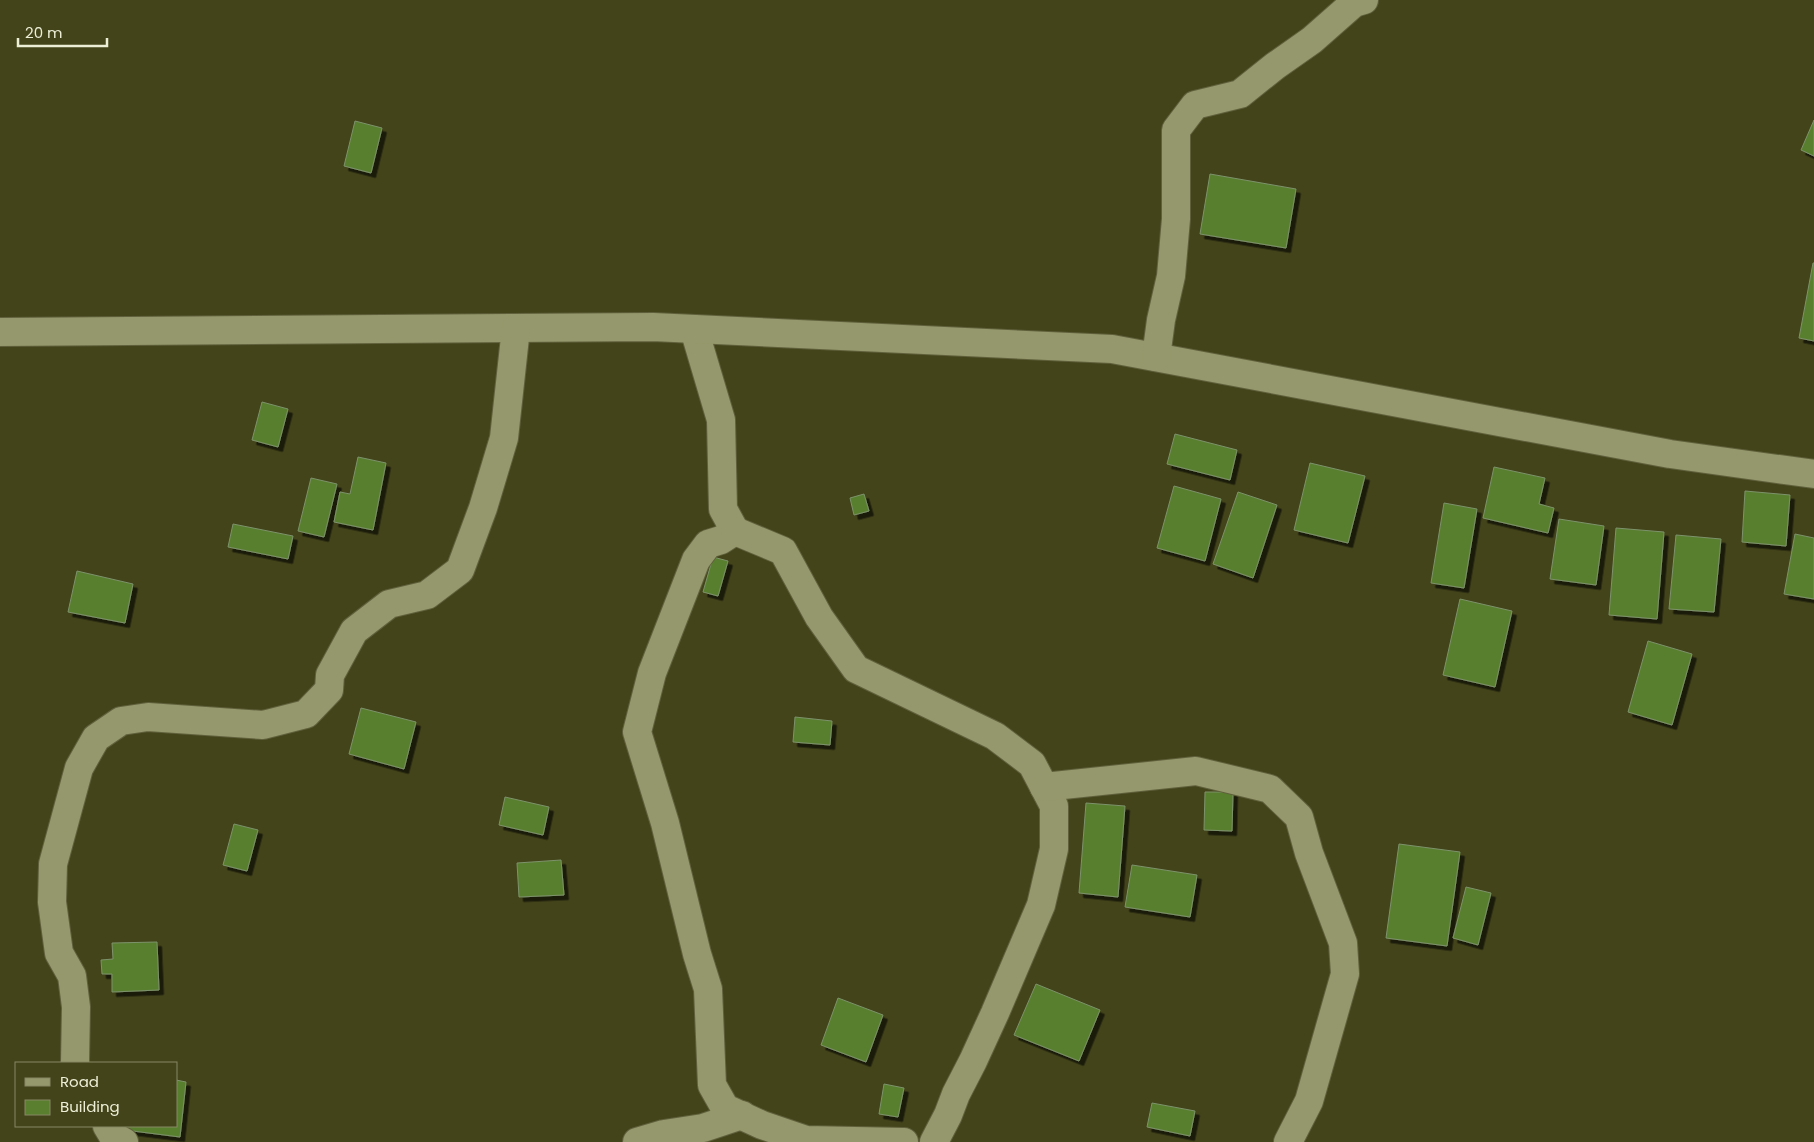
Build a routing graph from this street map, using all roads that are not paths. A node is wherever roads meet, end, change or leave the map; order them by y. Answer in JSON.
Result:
{"nodes":[{"id":1,"x":1364,"y":0,"type":"edge"},
{"id":2,"x":516,"y":328,"type":"junction"},
{"id":3,"x":694,"y":329,"type":"junction"},
{"id":4,"x":0,"y":332,"type":"edge"},
{"id":5,"x":1156,"y":357,"type":"junction"},
{"id":6,"x":1814,"y":474,"type":"edge"},
{"id":7,"x":734,"y":531,"type":"junction"},
{"id":8,"x":1044,"y":787,"type":"junction"},
{"id":9,"x":75,"y":1062,"type":"edge"},
{"id":10,"x":742,"y":1115,"type":"junction"},
{"id":11,"x":108,"y":1127,"type":"edge"},
{"id":12,"x":124,"y":1142,"type":"edge"},
{"id":13,"x":637,"y":1142,"type":"edge"},
{"id":14,"x":904,"y":1142,"type":"edge"},
{"id":15,"x":934,"y":1142,"type":"edge"},
{"id":16,"x":1288,"y":1142,"type":"edge"}],
"edges":[{"from":1,"to":5,"type":"street"},
{"from":2,"to":3,"type":"street"},
{"from":2,"to":4,"type":"street"},
{"from":2,"to":9,"type":"street"},
{"from":3,"to":5,"type":"street"},
{"from":3,"to":7,"type":"street"},
{"from":5,"to":6,"type":"street"},
{"from":7,"to":8,"type":"street"},
{"from":7,"to":10,"type":"street"},
{"from":8,"to":15,"type":"street"},
{"from":8,"to":16,"type":"street"},
{"from":10,"to":13,"type":"street"},
{"from":10,"to":14,"type":"street"},
{"from":11,"to":12,"type":"street"}]}
